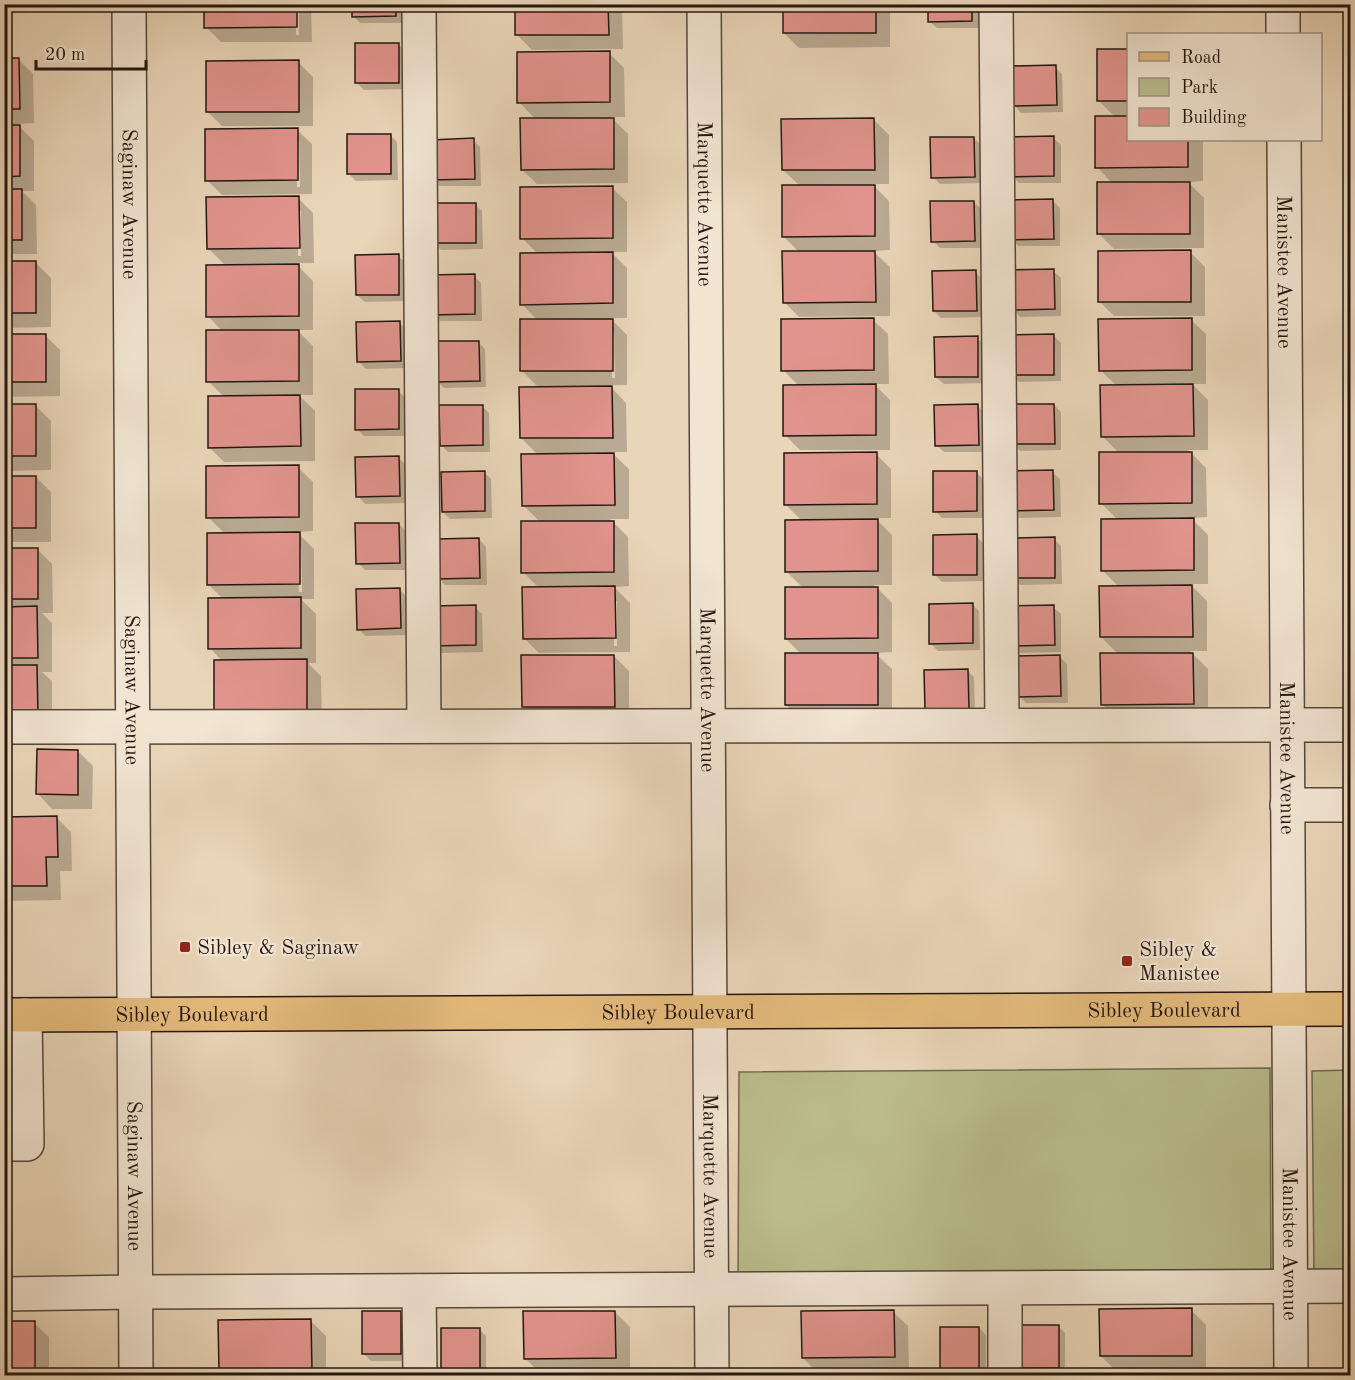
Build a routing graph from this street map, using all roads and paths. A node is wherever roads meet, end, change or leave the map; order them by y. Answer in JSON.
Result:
{"nodes":[{"id":1,"x":129,"y":4,"type":"edge"},
{"id":2,"x":419,"y":4,"type":"edge"},
{"id":3,"x":704,"y":4,"type":"edge"},
{"id":4,"x":996,"y":4,"type":"edge"},
{"id":5,"x":1283,"y":4,"type":"edge"},
{"id":6,"x":1283,"y":33,"type":"edge"},
{"id":7,"x":1284,"y":141,"type":"edge"},
{"id":8,"x":1002,"y":724,"type":"junction"},
{"id":9,"x":708,"y":725,"type":"junction"},
{"id":10,"x":1287,"y":725,"type":"junction"},
{"id":11,"x":1350,"y":725,"type":"edge"},
{"id":12,"x":424,"y":726,"type":"junction"},
{"id":13,"x":4,"y":727,"type":"edge"},
{"id":14,"x":133,"y":727,"type":"junction"},
{"id":15,"x":1350,"y":805,"type":"edge"},
{"id":16,"x":1287,"y":806,"type":"junction"},
{"id":17,"x":1350,"y":1009,"type":"edge"},
{"id":18,"x":1289,"y":1010,"type":"junction"},
{"id":19,"x":710,"y":1012,"type":"junction"},
{"id":20,"x":135,"y":1014,"type":"junction"},
{"id":21,"x":15,"y":1015,"type":"edge"},
{"id":22,"x":4,"y":1144,"type":"edge"},
{"id":23,"x":1290,"y":1286,"type":"junction"},
{"id":24,"x":1350,"y":1286,"type":"edge"},
{"id":25,"x":1005,"y":1289,"type":"junction"},
{"id":26,"x":712,"y":1290,"type":"junction"},
{"id":27,"x":419,"y":1291,"type":"junction"},
{"id":28,"x":136,"y":1292,"type":"junction"},
{"id":29,"x":4,"y":1294,"type":"edge"},
{"id":30,"x":136,"y":1376,"type":"edge"},
{"id":31,"x":420,"y":1376,"type":"edge"},
{"id":32,"x":712,"y":1376,"type":"edge"},
{"id":33,"x":1005,"y":1376,"type":"edge"},
{"id":34,"x":1291,"y":1376,"type":"edge"}],
"edges":[{"from":1,"to":14,"type":"street","name":"Saginaw Avenue"},
{"from":2,"to":12,"type":"street"},
{"from":3,"to":9,"type":"street","name":"Marquette Avenue"},
{"from":4,"to":8,"type":"street"},
{"from":5,"to":6,"type":"street"},
{"from":7,"to":10,"type":"street","name":"Manistee Avenue"},
{"from":8,"to":9,"type":"street"},
{"from":8,"to":10,"type":"street"},
{"from":9,"to":12,"type":"street"},
{"from":9,"to":19,"type":"street","name":"Marquette Avenue"},
{"from":10,"to":11,"type":"street"},
{"from":10,"to":16,"type":"street","name":"Manistee Avenue"},
{"from":12,"to":14,"type":"street"},
{"from":13,"to":14,"type":"street"},
{"from":14,"to":20,"type":"street","name":"Saginaw Avenue"},
{"from":15,"to":16,"type":"street"},
{"from":16,"to":18,"type":"street","name":"Manistee Avenue"},
{"from":17,"to":18,"type":"main road","name":"Sibley Boulevard"},
{"from":18,"to":19,"type":"main road","name":"Sibley Boulevard"},
{"from":18,"to":23,"type":"street","name":"Manistee Avenue"},
{"from":19,"to":20,"type":"main road","name":"Sibley Boulevard"},
{"from":19,"to":26,"type":"street","name":"Marquette Avenue"},
{"from":20,"to":21,"type":"main road","name":"Sibley Boulevard"},
{"from":20,"to":28,"type":"street","name":"Saginaw Avenue"},
{"from":21,"to":22,"type":"street"},
{"from":23,"to":24,"type":"street"},
{"from":23,"to":25,"type":"street"},
{"from":23,"to":34,"type":"street","name":"Manistee Avenue"},
{"from":25,"to":26,"type":"street"},
{"from":25,"to":33,"type":"street"},
{"from":26,"to":27,"type":"street"},
{"from":26,"to":32,"type":"street","name":"Marquette Avenue"},
{"from":27,"to":28,"type":"street"},
{"from":27,"to":31,"type":"street"},
{"from":28,"to":29,"type":"street"},
{"from":28,"to":30,"type":"street","name":"Saginaw Avenue"}]}
